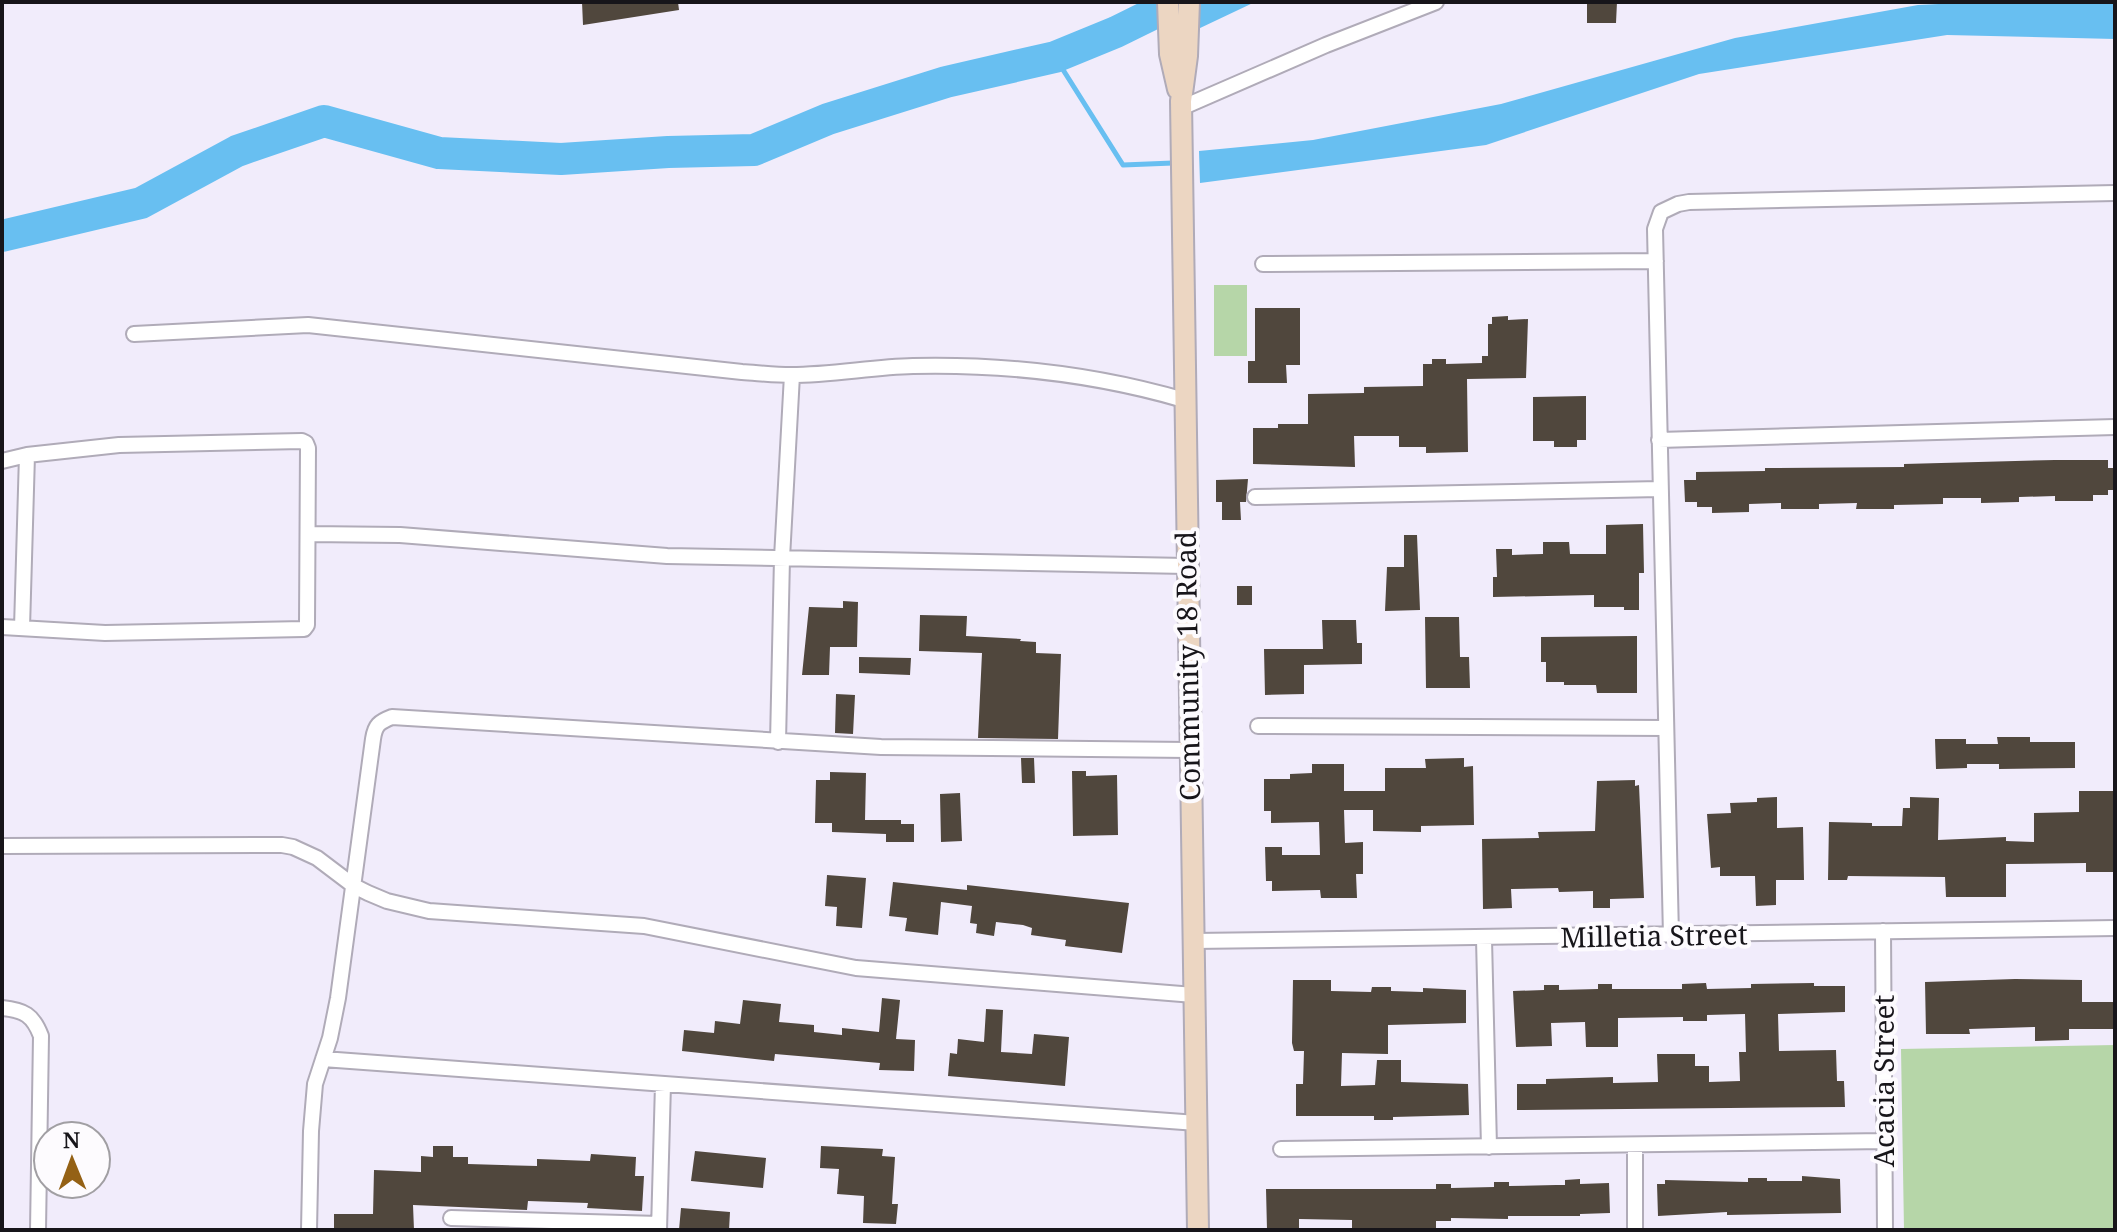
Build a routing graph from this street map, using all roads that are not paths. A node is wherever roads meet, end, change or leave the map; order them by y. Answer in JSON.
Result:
{"nodes":[{"id":1,"x":1168,"y":2,"type":"edge"},
{"id":2,"x":1189,"y":2,"type":"edge"},
{"id":3,"x":1436,"y":2,"type":"edge"},
{"id":4,"x":1179,"y":55,"type":"junction"},
{"id":5,"x":1181,"y":105,"type":"junction"},
{"id":6,"x":2115,"y":193,"type":"edge"},
{"id":7,"x":1656,"y":261,"type":"junction"},
{"id":8,"x":1263,"y":264,"type":"dead end"},
{"id":9,"x":134,"y":334,"type":"dead end"},
{"id":10,"x":792,"y":375,"type":"junction"},
{"id":11,"x":1184,"y":400,"type":"junction"},
{"id":12,"x":2115,"y":427,"type":"edge"},
{"id":13,"x":1659,"y":440,"type":"junction"},
{"id":14,"x":27,"y":455,"type":"junction"},
{"id":15,"x":2,"y":461,"type":"edge"},
{"id":16,"x":1660,"y":489,"type":"junction"},
{"id":17,"x":1255,"y":497,"type":"dead end"},
{"id":18,"x":308,"y":534,"type":"junction"},
{"id":19,"x":782,"y":558,"type":"junction"},
{"id":20,"x":1187,"y":566,"type":"junction"},
{"id":21,"x":2,"y":627,"type":"edge"},
{"id":22,"x":22,"y":628,"type":"junction"},
{"id":23,"x":1258,"y":726,"type":"dead end"},
{"id":24,"x":1666,"y":728,"type":"junction"},
{"id":25,"x":778,"y":742,"type":"junction"},
{"id":26,"x":1190,"y":750,"type":"junction"},
{"id":27,"x":2,"y":846,"type":"edge"},
{"id":28,"x":354,"y":886,"type":"junction"},
{"id":29,"x":2115,"y":928,"type":"edge"},
{"id":30,"x":1883,"y":931,"type":"junction"},
{"id":31,"x":1671,"y":936,"type":"junction"},
{"id":32,"x":1484,"y":939,"type":"junction"},
{"id":33,"x":1193,"y":941,"type":"junction"},
{"id":34,"x":1194,"y":995,"type":"junction"},
{"id":35,"x":2,"y":1008,"type":"edge"},
{"id":36,"x":323,"y":1059,"type":"junction"},
{"id":37,"x":663,"y":1084,"type":"junction"},
{"id":38,"x":1197,"y":1123,"type":"junction"},
{"id":39,"x":1884,"y":1141,"type":"junction"},
{"id":40,"x":1635,"y":1145,"type":"junction"},
{"id":41,"x":1489,"y":1147,"type":"junction"},
{"id":42,"x":1281,"y":1149,"type":"dead end"},
{"id":43,"x":451,"y":1218,"type":"dead end"},
{"id":44,"x":659,"y":1227,"type":"edge"},
{"id":45,"x":38,"y":1230,"type":"edge"},
{"id":46,"x":309,"y":1230,"type":"edge"},
{"id":47,"x":1198,"y":1230,"type":"edge"},
{"id":48,"x":1635,"y":1230,"type":"edge"},
{"id":49,"x":1885,"y":1230,"type":"edge"}],
"edges":[{"from":1,"to":4,"type":"main road","name":"Community 18 Road"},
{"from":2,"to":4,"type":"main road","name":"Community 18 Road"},
{"from":3,"to":5,"type":"street"},
{"from":4,"to":5,"type":"main road","name":"Community 18 Road"},
{"from":5,"to":11,"type":"main road","name":"Community 18 Road"},
{"from":6,"to":7,"type":"street"},
{"from":7,"to":8,"type":"street"},
{"from":7,"to":13,"type":"street"},
{"from":9,"to":10,"type":"street"},
{"from":10,"to":11,"type":"street"},
{"from":10,"to":19,"type":"street"},
{"from":11,"to":20,"type":"main road","name":"Community 18 Road"},
{"from":12,"to":13,"type":"street"},
{"from":13,"to":16,"type":"street"},
{"from":14,"to":15,"type":"street"},
{"from":14,"to":18,"type":"street"},
{"from":14,"to":22,"type":"street"},
{"from":16,"to":17,"type":"street"},
{"from":16,"to":24,"type":"street"},
{"from":18,"to":19,"type":"street"},
{"from":18,"to":22,"type":"street"},
{"from":19,"to":20,"type":"street"},
{"from":19,"to":25,"type":"street"},
{"from":20,"to":26,"type":"main road","name":"Community 18 Road"},
{"from":21,"to":22,"type":"street"},
{"from":23,"to":24,"type":"street"},
{"from":24,"to":31,"type":"street"},
{"from":25,"to":26,"type":"street"},
{"from":25,"to":28,"type":"street"},
{"from":26,"to":33,"type":"main road","name":"Community 18 Road"},
{"from":27,"to":28,"type":"street"},
{"from":28,"to":34,"type":"street"},
{"from":28,"to":36,"type":"street"},
{"from":29,"to":30,"type":"street","name":"Milletia Street"},
{"from":30,"to":31,"type":"street","name":"Milletia Street"},
{"from":30,"to":39,"type":"street","name":"Acacia Street"},
{"from":31,"to":32,"type":"street","name":"Milletia Street"},
{"from":32,"to":33,"type":"street","name":"Milletia Street"},
{"from":32,"to":41,"type":"street"},
{"from":33,"to":34,"type":"main road","name":"Community 18 Road"},
{"from":34,"to":38,"type":"main road","name":"Community 18 Road"},
{"from":35,"to":45,"type":"street"},
{"from":36,"to":37,"type":"street"},
{"from":36,"to":46,"type":"street"},
{"from":37,"to":38,"type":"street"},
{"from":37,"to":44,"type":"street"},
{"from":38,"to":47,"type":"main road","name":"Community 18 Road"},
{"from":39,"to":40,"type":"street"},
{"from":39,"to":49,"type":"street","name":"Acacia Street"},
{"from":40,"to":41,"type":"street"},
{"from":40,"to":48,"type":"street"},
{"from":41,"to":42,"type":"street"},
{"from":43,"to":44,"type":"street"}]}
